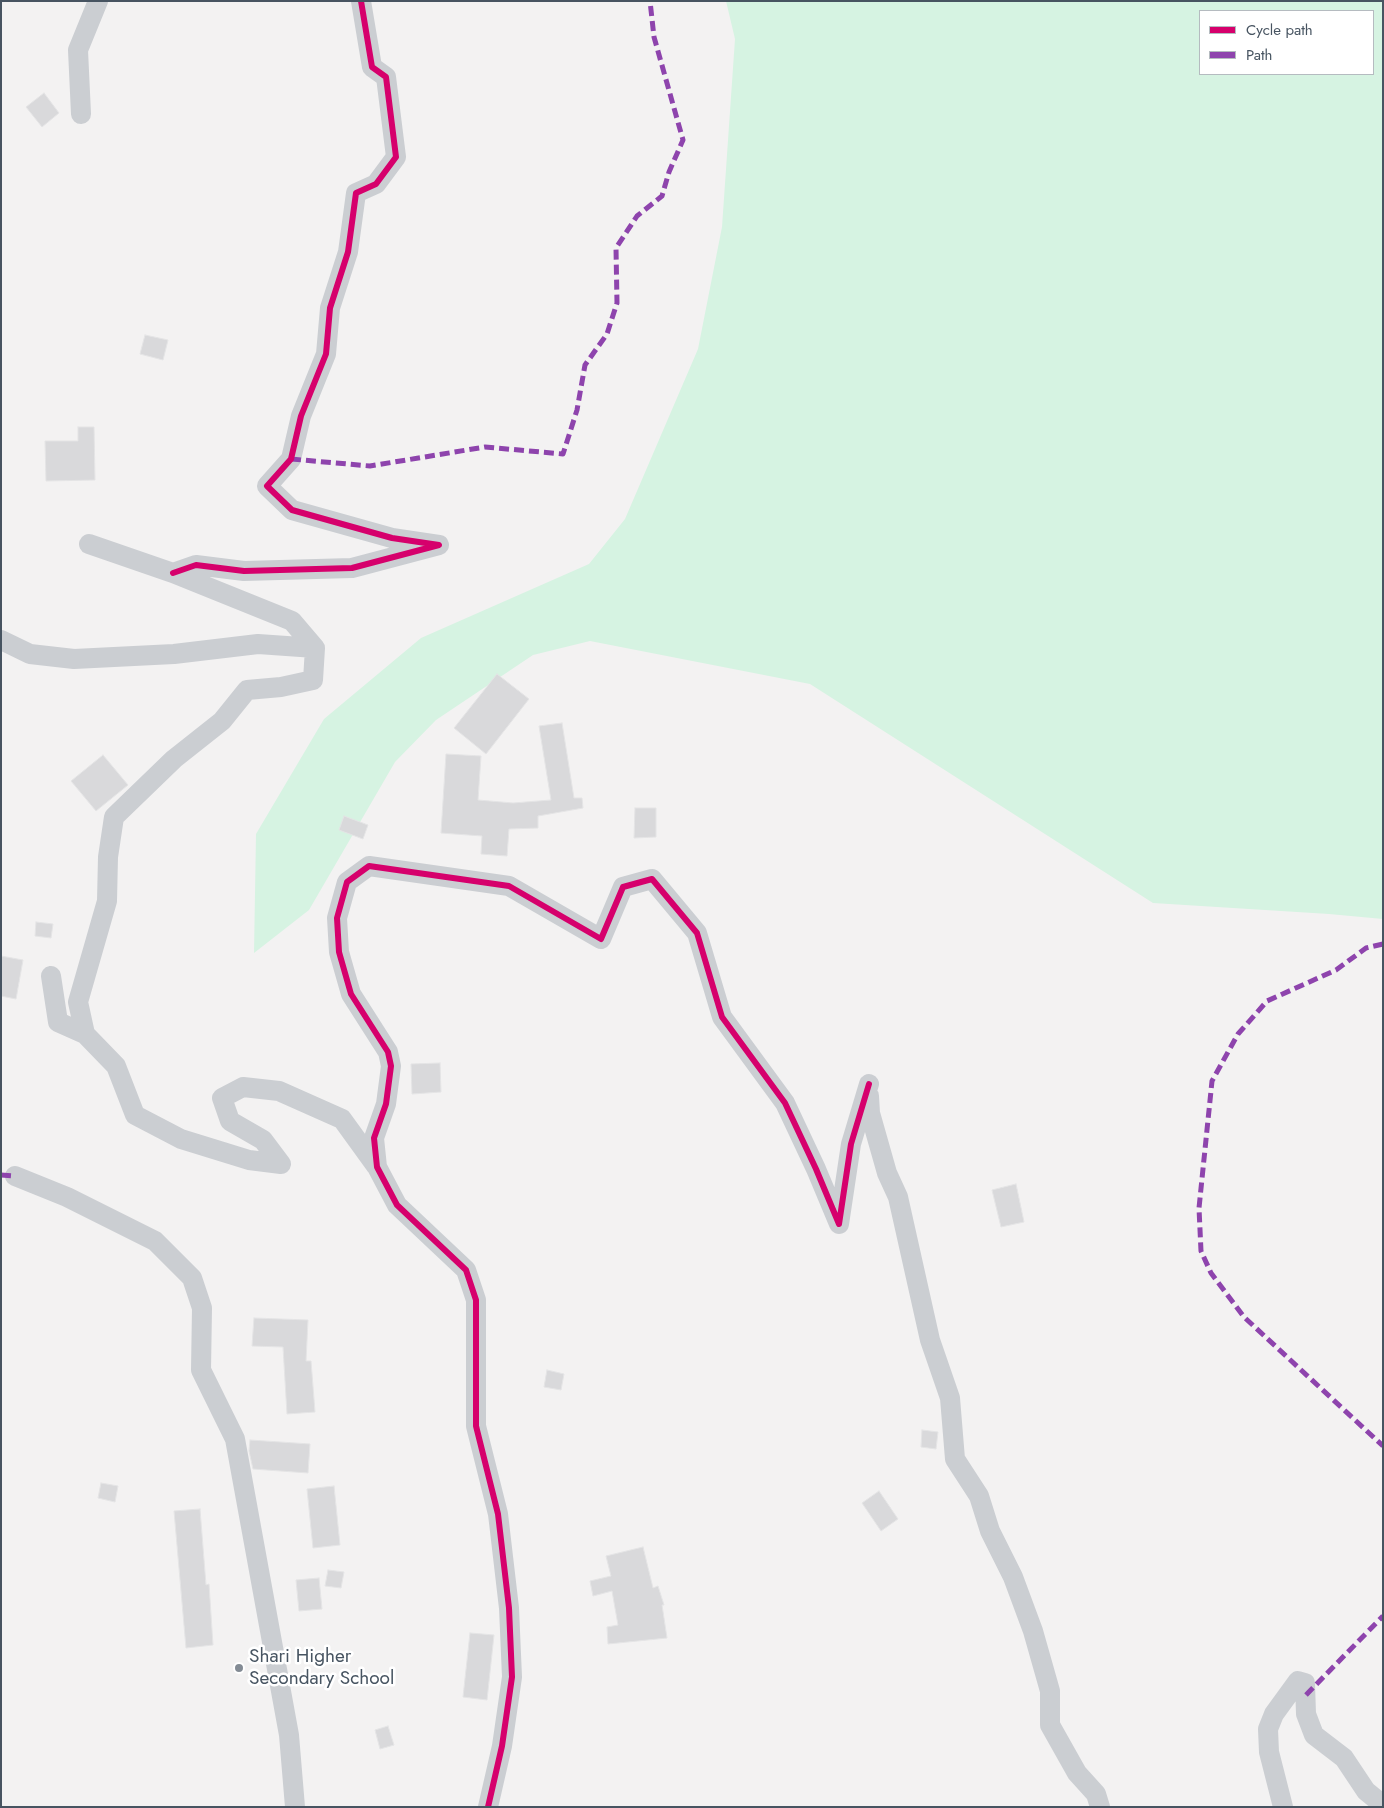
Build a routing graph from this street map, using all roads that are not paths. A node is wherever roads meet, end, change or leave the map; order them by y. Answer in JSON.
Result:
{"nodes":[{"id":1,"x":98,"y":1,"type":"edge"},
{"id":2,"x":361,"y":1,"type":"edge"},
{"id":3,"x":81,"y":114,"type":"dead end"},
{"id":4,"x":89,"y":544,"type":"dead end"},
{"id":5,"x":173,"y":573,"type":"junction"},
{"id":6,"x":1,"y":640,"type":"edge"},
{"id":7,"x":315,"y":648,"type":"junction"},
{"id":8,"x":51,"y":976,"type":"dead end"},
{"id":9,"x":85,"y":1034,"type":"junction"},
{"id":10,"x":377,"y":1167,"type":"junction"},
{"id":11,"x":16,"y":1176,"type":"dead end"},
{"id":12,"x":1383,"y":1805,"type":"edge"},
{"id":13,"x":295,"y":1807,"type":"edge"},
{"id":14,"x":488,"y":1807,"type":"edge"},
{"id":15,"x":1100,"y":1807,"type":"edge"},
{"id":16,"x":1283,"y":1807,"type":"edge"}],
"edges":[{"from":1,"to":3,"type":"street"},
{"from":2,"to":5,"type":"street"},
{"from":4,"to":5,"type":"street"},
{"from":5,"to":7,"type":"street"},
{"from":6,"to":7,"type":"street"},
{"from":7,"to":9,"type":"street"},
{"from":8,"to":9,"type":"street"},
{"from":9,"to":10,"type":"street"},
{"from":10,"to":14,"type":"street"},
{"from":10,"to":15,"type":"street"},
{"from":11,"to":13,"type":"street"},
{"from":12,"to":16,"type":"street"}]}
